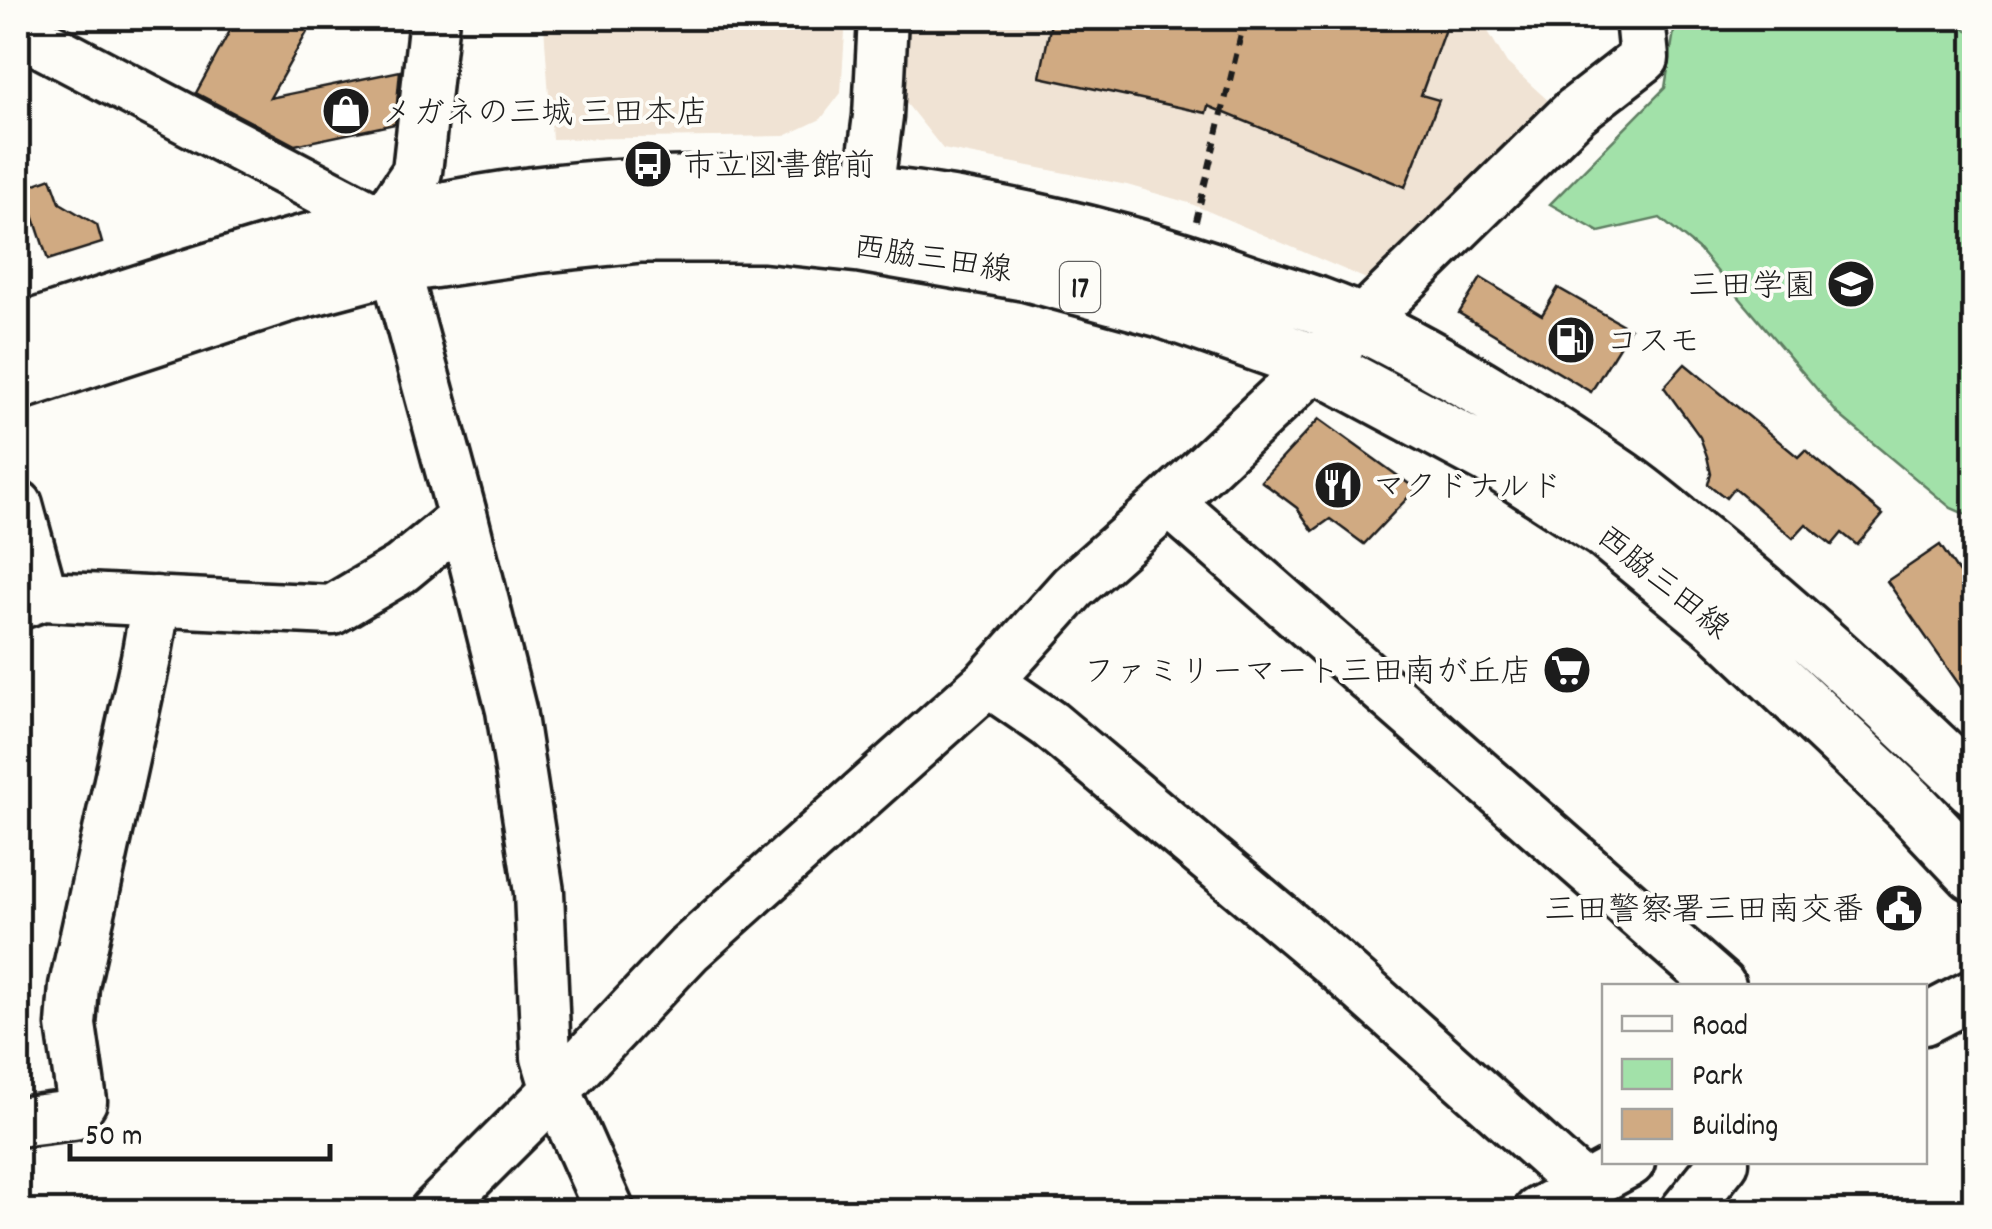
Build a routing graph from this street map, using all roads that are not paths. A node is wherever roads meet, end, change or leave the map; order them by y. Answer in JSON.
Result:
{"nodes":[{"id":1,"x":434,"y":18,"type":"edge"},
{"id":2,"x":883,"y":18,"type":"edge"},
{"id":3,"x":1640,"y":18,"type":"edge"},
{"id":4,"x":18,"y":31,"type":"edge"},
{"id":5,"x":864,"y":219,"type":"junction"},
{"id":6,"x":390,"y":244,"type":"junction"},
{"id":7,"x":1360,"y":323,"type":"junction"},
{"id":8,"x":18,"y":333,"type":"edge"},
{"id":9,"x":1315,"y":364,"type":"junction"},
{"id":10,"x":18,"y":382,"type":"edge"},
{"id":11,"x":1169,"y":502,"type":"junction"},
{"id":12,"x":18,"y":505,"type":"edge"},
{"id":13,"x":464,"y":518,"type":"junction"},
{"id":14,"x":30,"y":600,"type":"edge"},
{"id":15,"x":156,"y":601,"type":"junction"},
{"id":16,"x":988,"y":682,"type":"junction"},
{"id":17,"x":1974,"y":787,"type":"edge"},
{"id":18,"x":1974,"y":873,"type":"edge"},
{"id":19,"x":1718,"y":984,"type":"edge"},
{"id":20,"x":1974,"y":994,"type":"edge"},
{"id":21,"x":1927,"y":1018,"type":"edge"},
{"id":22,"x":556,"y":1090,"type":"junction"},
{"id":23,"x":18,"y":1122,"type":"edge"},
{"id":24,"x":1626,"y":1164,"type":"edge"},
{"id":25,"x":1722,"y":1164,"type":"edge"},
{"id":26,"x":1583,"y":1186,"type":"junction"},
{"id":27,"x":434,"y":1212,"type":"edge"},
{"id":28,"x":610,"y":1212,"type":"edge"},
{"id":29,"x":1538,"y":1212,"type":"edge"},
{"id":30,"x":1684,"y":1212,"type":"edge"}],
"edges":[{"from":1,"to":6,"type":"street"},
{"from":2,"to":5,"type":"street"},
{"from":3,"to":7,"type":"street"},
{"from":4,"to":6,"type":"street"},
{"from":5,"to":6,"type":"main road","name":"西脇三田線","number":"17"},
{"from":5,"to":7,"type":"main road","name":"西脇三田線","number":"17"},
{"from":5,"to":9,"type":"main road","name":"西脇三田線","number":"17"},
{"from":6,"to":8,"type":"main road","name":"西脇三田線","number":"17"},
{"from":6,"to":10,"type":"main road","name":"西脇三田線","number":"17"},
{"from":6,"to":13,"type":"street"},
{"from":7,"to":9,"type":"street"},
{"from":7,"to":17,"type":"main road","name":"西脇三田線","number":"17"},
{"from":9,"to":11,"type":"street"},
{"from":9,"to":18,"type":"main road","name":"西脇三田線","number":"17"},
{"from":11,"to":16,"type":"street"},
{"from":11,"to":19,"type":"street"},
{"from":12,"to":14,"type":"street"},
{"from":13,"to":15,"type":"street"},
{"from":13,"to":22,"type":"street"},
{"from":14,"to":15,"type":"street"},
{"from":15,"to":23,"type":"street"},
{"from":16,"to":22,"type":"street"},
{"from":16,"to":26,"type":"street"},
{"from":20,"to":21,"type":"street"},
{"from":22,"to":27,"type":"street"},
{"from":22,"to":28,"type":"street"},
{"from":24,"to":26,"type":"street"},
{"from":25,"to":30,"type":"street"},
{"from":26,"to":29,"type":"street"}]}
